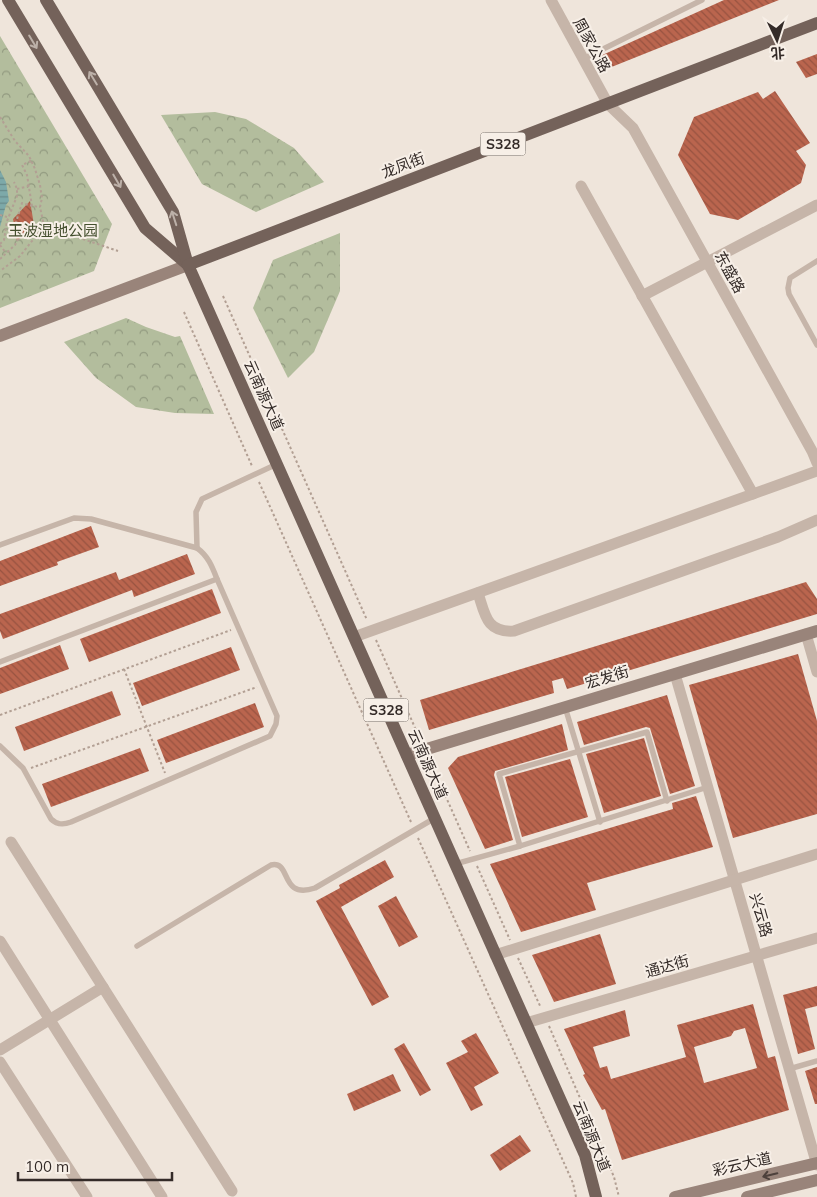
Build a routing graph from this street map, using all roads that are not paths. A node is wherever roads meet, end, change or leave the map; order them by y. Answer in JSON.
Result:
{"nodes":[{"id":1,"x":8,"y":0,"type":"edge"},
{"id":2,"x":46,"y":0,"type":"edge"},
{"id":3,"x":551,"y":0,"type":"edge"},
{"id":4,"x":702,"y":0,"type":"edge"},
{"id":5,"x":817,"y":23,"type":"edge"},
{"id":6,"x":583,"y":59,"type":"junction"},
{"id":7,"x":608,"y":104,"type":"junction"},
{"id":8,"x":581,"y":186,"type":"dead end"},
{"id":9,"x":817,"y":205,"type":"edge"},
{"id":10,"x":817,"y":261,"type":"edge"},
{"id":11,"x":708,"y":263,"type":"junction"},
{"id":12,"x":188,"y":265,"type":"junction"},
{"id":13,"x":642,"y":296,"type":"junction"},
{"id":14,"x":0,"y":336,"type":"edge"},
{"id":15,"x":817,"y":344,"type":"edge"},
{"id":16,"x":817,"y":463,"type":"edge"},
{"id":17,"x":277,"y":464,"type":"junction"},
{"id":18,"x":817,"y":471,"type":"edge"},
{"id":19,"x":753,"y":494,"type":"junction"},
{"id":20,"x":817,"y":520,"type":"edge"},
{"id":21,"x":0,"y":545,"type":"edge"},
{"id":22,"x":197,"y":548,"type":"junction"},
{"id":23,"x":217,"y":579,"type":"junction"},
{"id":24,"x":478,"y":593,"type":"junction"},
{"id":25,"x":812,"y":632,"type":"edge"},
{"id":26,"x":354,"y":637,"type":"junction"},
{"id":27,"x":0,"y":662,"type":"edge"},
{"id":28,"x":817,"y":672,"type":"edge"},
{"id":29,"x":675,"y":674,"type":"junction"},
{"id":30,"x":565,"y":707,"type":"junction"},
{"id":31,"x":0,"y":746,"type":"edge"},
{"id":32,"x":578,"y":752,"type":"junction"},
{"id":33,"x":406,"y":755,"type":"junction"},
{"id":34,"x":708,"y":788,"type":"junction"},
{"id":35,"x":667,"y":801,"type":"junction"},
{"id":36,"x":435,"y":818,"type":"junction"},
{"id":37,"x":600,"y":822,"type":"junction"},
{"id":38,"x":11,"y":842,"type":"dead end"},
{"id":39,"x":520,"y":846,"type":"junction"},
{"id":40,"x":817,"y":854,"type":"edge"},
{"id":41,"x":455,"y":864,"type":"junction"},
{"id":42,"x":735,"y":880,"type":"junction"},
{"id":43,"x":817,"y":938,"type":"edge"},
{"id":44,"x":0,"y":941,"type":"edge"},
{"id":45,"x":137,"y":946,"type":"dead end"},
{"id":46,"x":496,"y":955,"type":"junction"},
{"id":47,"x":757,"y":956,"type":"junction"},
{"id":48,"x":103,"y":987,"type":"junction"},
{"id":49,"x":50,"y":1020,"type":"junction"},
{"id":50,"x":526,"y":1023,"type":"junction"},
{"id":51,"x":0,"y":1050,"type":"edge"},
{"id":52,"x":817,"y":1061,"type":"edge"},
{"id":53,"x":0,"y":1062,"type":"edge"},
{"id":54,"x":789,"y":1069,"type":"junction"},
{"id":55,"x":817,"y":1164,"type":"edge"},
{"id":56,"x":817,"y":1180,"type":"edge"},
{"id":57,"x":232,"y":1191,"type":"dead end"},
{"id":58,"x":87,"y":1197,"type":"edge"},
{"id":59,"x":162,"y":1197,"type":"edge"},
{"id":60,"x":596,"y":1197,"type":"edge"},
{"id":61,"x":675,"y":1197,"type":"edge"},
{"id":62,"x":747,"y":1197,"type":"edge"}],
"edges":[{"from":1,"to":12,"type":"main road","name":"云南源大道","one_way":true},
{"from":12,"to":2,"type":"main road","name":"云南源大道","one_way":true},
{"from":3,"to":6,"type":"street","name":"周家公路"},
{"from":4,"to":6,"type":"lane"},
{"from":5,"to":7,"type":"main road","name":"龙凤街","number":"S328"},
{"from":6,"to":7,"type":"street","name":"周家公路"},
{"from":7,"to":11,"type":"street","name":"东盛路"},
{"from":7,"to":12,"type":"main road","name":"龙凤街","number":"S328"},
{"from":8,"to":13,"type":"street"},
{"from":9,"to":11,"type":"street"},
{"from":10,"to":15,"type":"lane"},
{"from":11,"to":13,"type":"street"},
{"from":11,"to":16,"type":"street","name":"东盛路"},
{"from":12,"to":14,"type":"street","name":"龙凤街"},
{"from":12,"to":17,"type":"main road","name":"云南源大道","number":"S328"},
{"from":13,"to":19,"type":"street"},
{"from":17,"to":22,"type":"lane"},
{"from":17,"to":26,"type":"main road","name":"云南源大道","number":"S328"},
{"from":18,"to":19,"type":"street"},
{"from":19,"to":24,"type":"street"},
{"from":20,"to":24,"type":"street"},
{"from":21,"to":22,"type":"lane"},
{"from":22,"to":23,"type":"lane"},
{"from":23,"to":27,"type":"lane"},
{"from":23,"to":31,"type":"lane"},
{"from":24,"to":26,"type":"street"},
{"from":25,"to":28,"type":"street"},
{"from":25,"to":29,"type":"street","name":"宏发街"},
{"from":26,"to":33,"type":"main road","name":"云南源大道","number":"S328"},
{"from":29,"to":30,"type":"street","name":"宏发街"},
{"from":29,"to":34,"type":"street","name":"兴云路"},
{"from":30,"to":32,"type":"lane"},
{"from":30,"to":33,"type":"street","name":"宏发街"},
{"from":32,"to":35,"type":"lane"},
{"from":32,"to":37,"type":"lane"},
{"from":32,"to":39,"type":"lane"},
{"from":33,"to":36,"type":"main road","name":"云南源大道","number":"S328"},
{"from":34,"to":35,"type":"lane"},
{"from":34,"to":42,"type":"street","name":"兴云路"},
{"from":35,"to":37,"type":"lane"},
{"from":36,"to":41,"type":"main road","name":"云南源大道","number":"S328"},
{"from":36,"to":45,"type":"lane"},
{"from":37,"to":39,"type":"lane"},
{"from":38,"to":48,"type":"street"},
{"from":39,"to":41,"type":"lane"},
{"from":40,"to":42,"type":"street"},
{"from":41,"to":46,"type":"main road","name":"云南源大道","number":"S328"},
{"from":42,"to":46,"type":"street"},
{"from":42,"to":47,"type":"street","name":"兴云路"},
{"from":43,"to":47,"type":"street","name":"通达街"},
{"from":44,"to":49,"type":"street"},
{"from":46,"to":50,"type":"main road","name":"云南源大道","number":"S328"},
{"from":47,"to":50,"type":"street","name":"通达街"},
{"from":47,"to":54,"type":"street","name":"兴云路"},
{"from":48,"to":49,"type":"street"},
{"from":48,"to":57,"type":"street"},
{"from":49,"to":51,"type":"street"},
{"from":49,"to":59,"type":"street"},
{"from":50,"to":60,"type":"main road","name":"云南源大道","number":"S328"},
{"from":52,"to":54,"type":"lane"},
{"from":53,"to":58,"type":"street"},
{"from":54,"to":55,"type":"street","name":"兴云路"},
{"from":55,"to":61,"type":"street","name":"彩云大道","one_way":true},
{"from":56,"to":62,"type":"street"}]}
